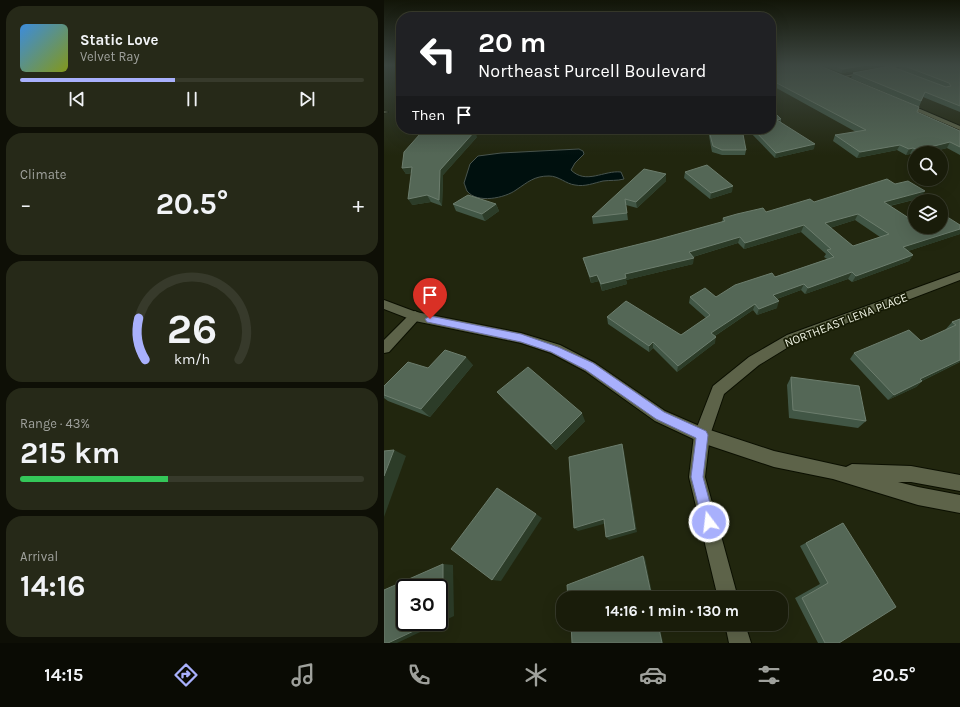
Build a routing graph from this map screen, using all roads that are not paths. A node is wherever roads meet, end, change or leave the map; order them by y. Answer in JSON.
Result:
{"nodes":[{"id":1,"x":898,"y":102,"type":"edge"},
{"id":2,"x":960,"y":128,"type":"edge"},
{"id":3,"x":960,"y":276,"type":"edge"},
{"id":4,"x":384,"y":304,"type":"edge"},
{"id":5,"x":415,"y":316,"type":"junction"},
{"id":6,"x":384,"y":348,"type":"edge"},
{"id":7,"x":702,"y":435,"type":"junction"},
{"id":8,"x":833,"y":471,"type":"junction"},
{"id":9,"x":960,"y":483,"type":"edge"},
{"id":10,"x":960,"y":504,"type":"edge"},
{"id":11,"x":726,"y":591,"type":"edge"},
{"id":12,"x":737,"y":631,"type":"edge"},
{"id":13,"x":740,"y":643,"type":"edge"}],
"edges":[{"from":1,"to":2,"type":"street"},
{"from":3,"to":7,"type":"street","name":"NORTHEAST LENA PLACE"},
{"from":4,"to":5,"type":"street"},
{"from":5,"to":6,"type":"street"},
{"from":5,"to":7,"type":"street"},
{"from":7,"to":8,"type":"street"},
{"from":7,"to":11,"type":"street","name":"NORTHEAST LENA PLACE"},
{"from":8,"to":9,"type":"street"},
{"from":8,"to":10,"type":"street"},
{"from":12,"to":13,"type":"street"}]}
